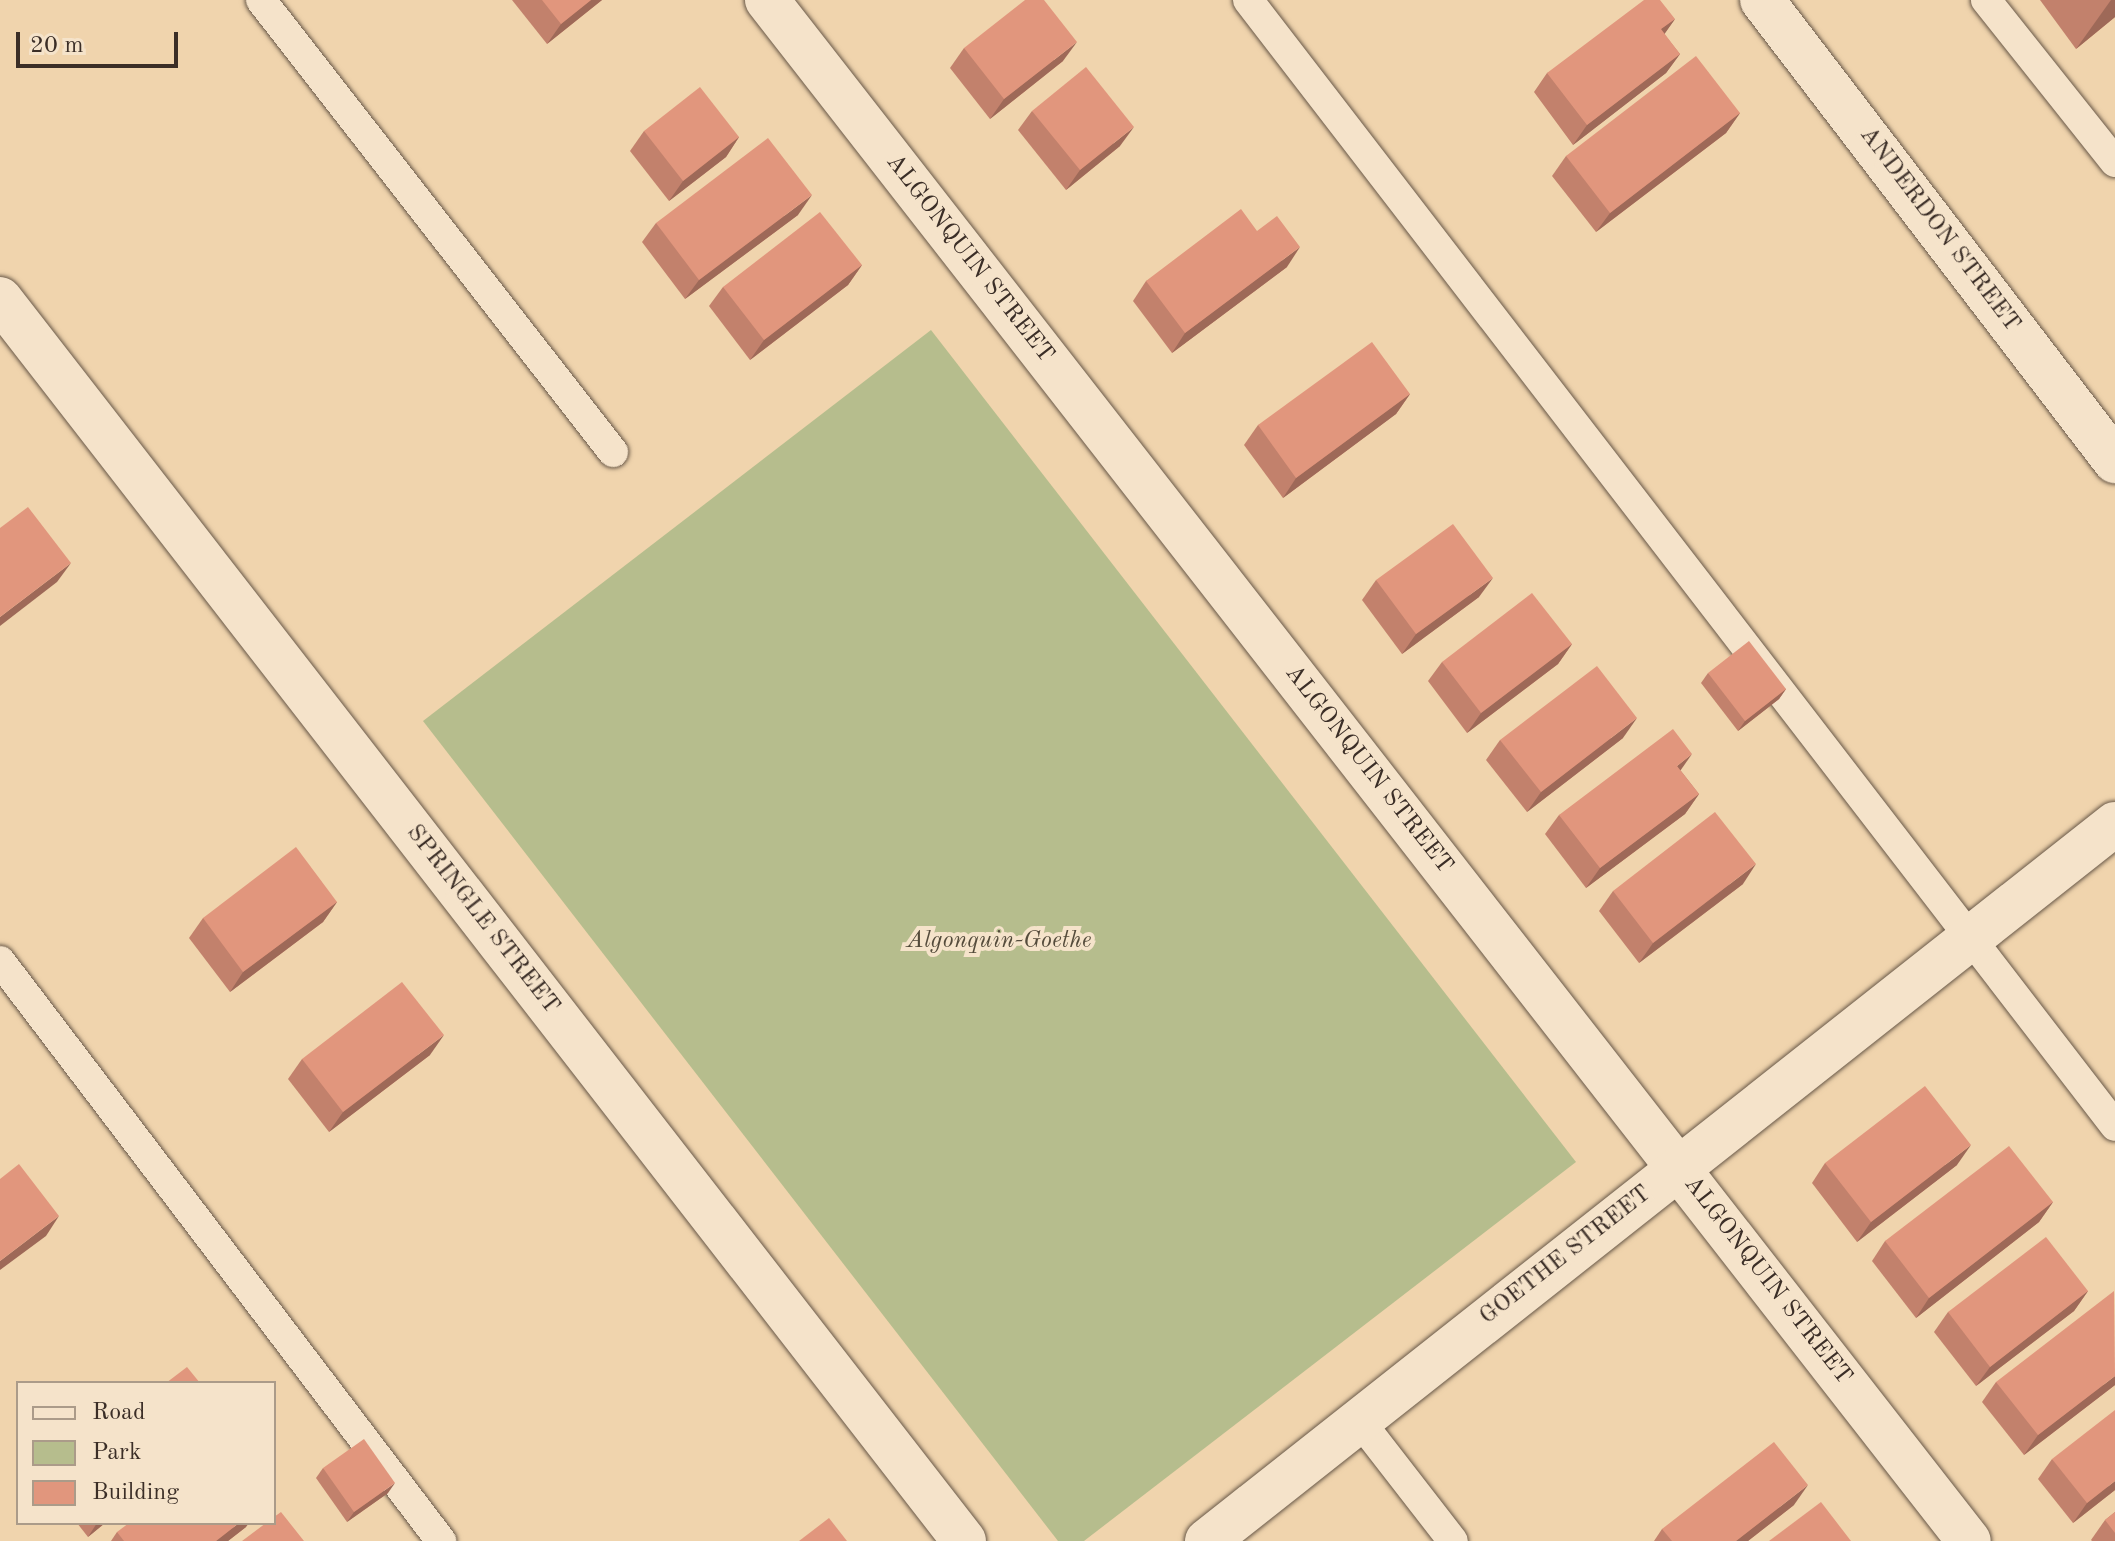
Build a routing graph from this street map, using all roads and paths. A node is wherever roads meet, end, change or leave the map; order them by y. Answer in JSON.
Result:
{"nodes":[{"id":1,"x":261,"y":0,"type":"edge"},
{"id":2,"x":767,"y":0,"type":"edge"},
{"id":3,"x":1248,"y":0,"type":"edge"},
{"id":4,"x":1762,"y":0,"type":"edge"},
{"id":5,"x":1986,"y":0,"type":"edge"},
{"id":6,"x":2115,"y":162,"type":"edge"},
{"id":7,"x":0,"y":299,"type":"edge"},
{"id":8,"x":613,"y":452,"type":"dead end"},
{"id":9,"x":2115,"y":461,"type":"edge"},
{"id":10,"x":2115,"y":824,"type":"edge"},
{"id":11,"x":1967,"y":940,"type":"junction"},
{"id":12,"x":0,"y":961,"type":"edge"},
{"id":13,"x":2115,"y":1126,"type":"edge"},
{"id":14,"x":1678,"y":1167,"type":"junction"},
{"id":15,"x":1359,"y":1420,"type":"junction"},
{"id":16,"x":441,"y":1541,"type":"edge"},
{"id":17,"x":964,"y":1541,"type":"edge"},
{"id":18,"x":1207,"y":1541,"type":"edge"},
{"id":19,"x":1453,"y":1541,"type":"edge"},
{"id":20,"x":1969,"y":1541,"type":"edge"}],
"edges":[{"from":1,"to":8,"type":"lane"},
{"from":2,"to":14,"type":"street","name":"ALGONQUIN STREET"},
{"from":3,"to":11,"type":"lane"},
{"from":4,"to":9,"type":"street","name":"ANDERDON STREET"},
{"from":5,"to":6,"type":"lane"},
{"from":7,"to":17,"type":"street","name":"SPRINGLE STREET"},
{"from":10,"to":11,"type":"street","name":"GOETHE STREET"},
{"from":11,"to":13,"type":"lane"},
{"from":11,"to":14,"type":"street","name":"GOETHE STREET"},
{"from":12,"to":16,"type":"lane"},
{"from":14,"to":15,"type":"street","name":"GOETHE STREET"},
{"from":14,"to":20,"type":"street","name":"ALGONQUIN STREET"},
{"from":15,"to":18,"type":"street","name":"GOETHE STREET"},
{"from":15,"to":19,"type":"lane"}]}
